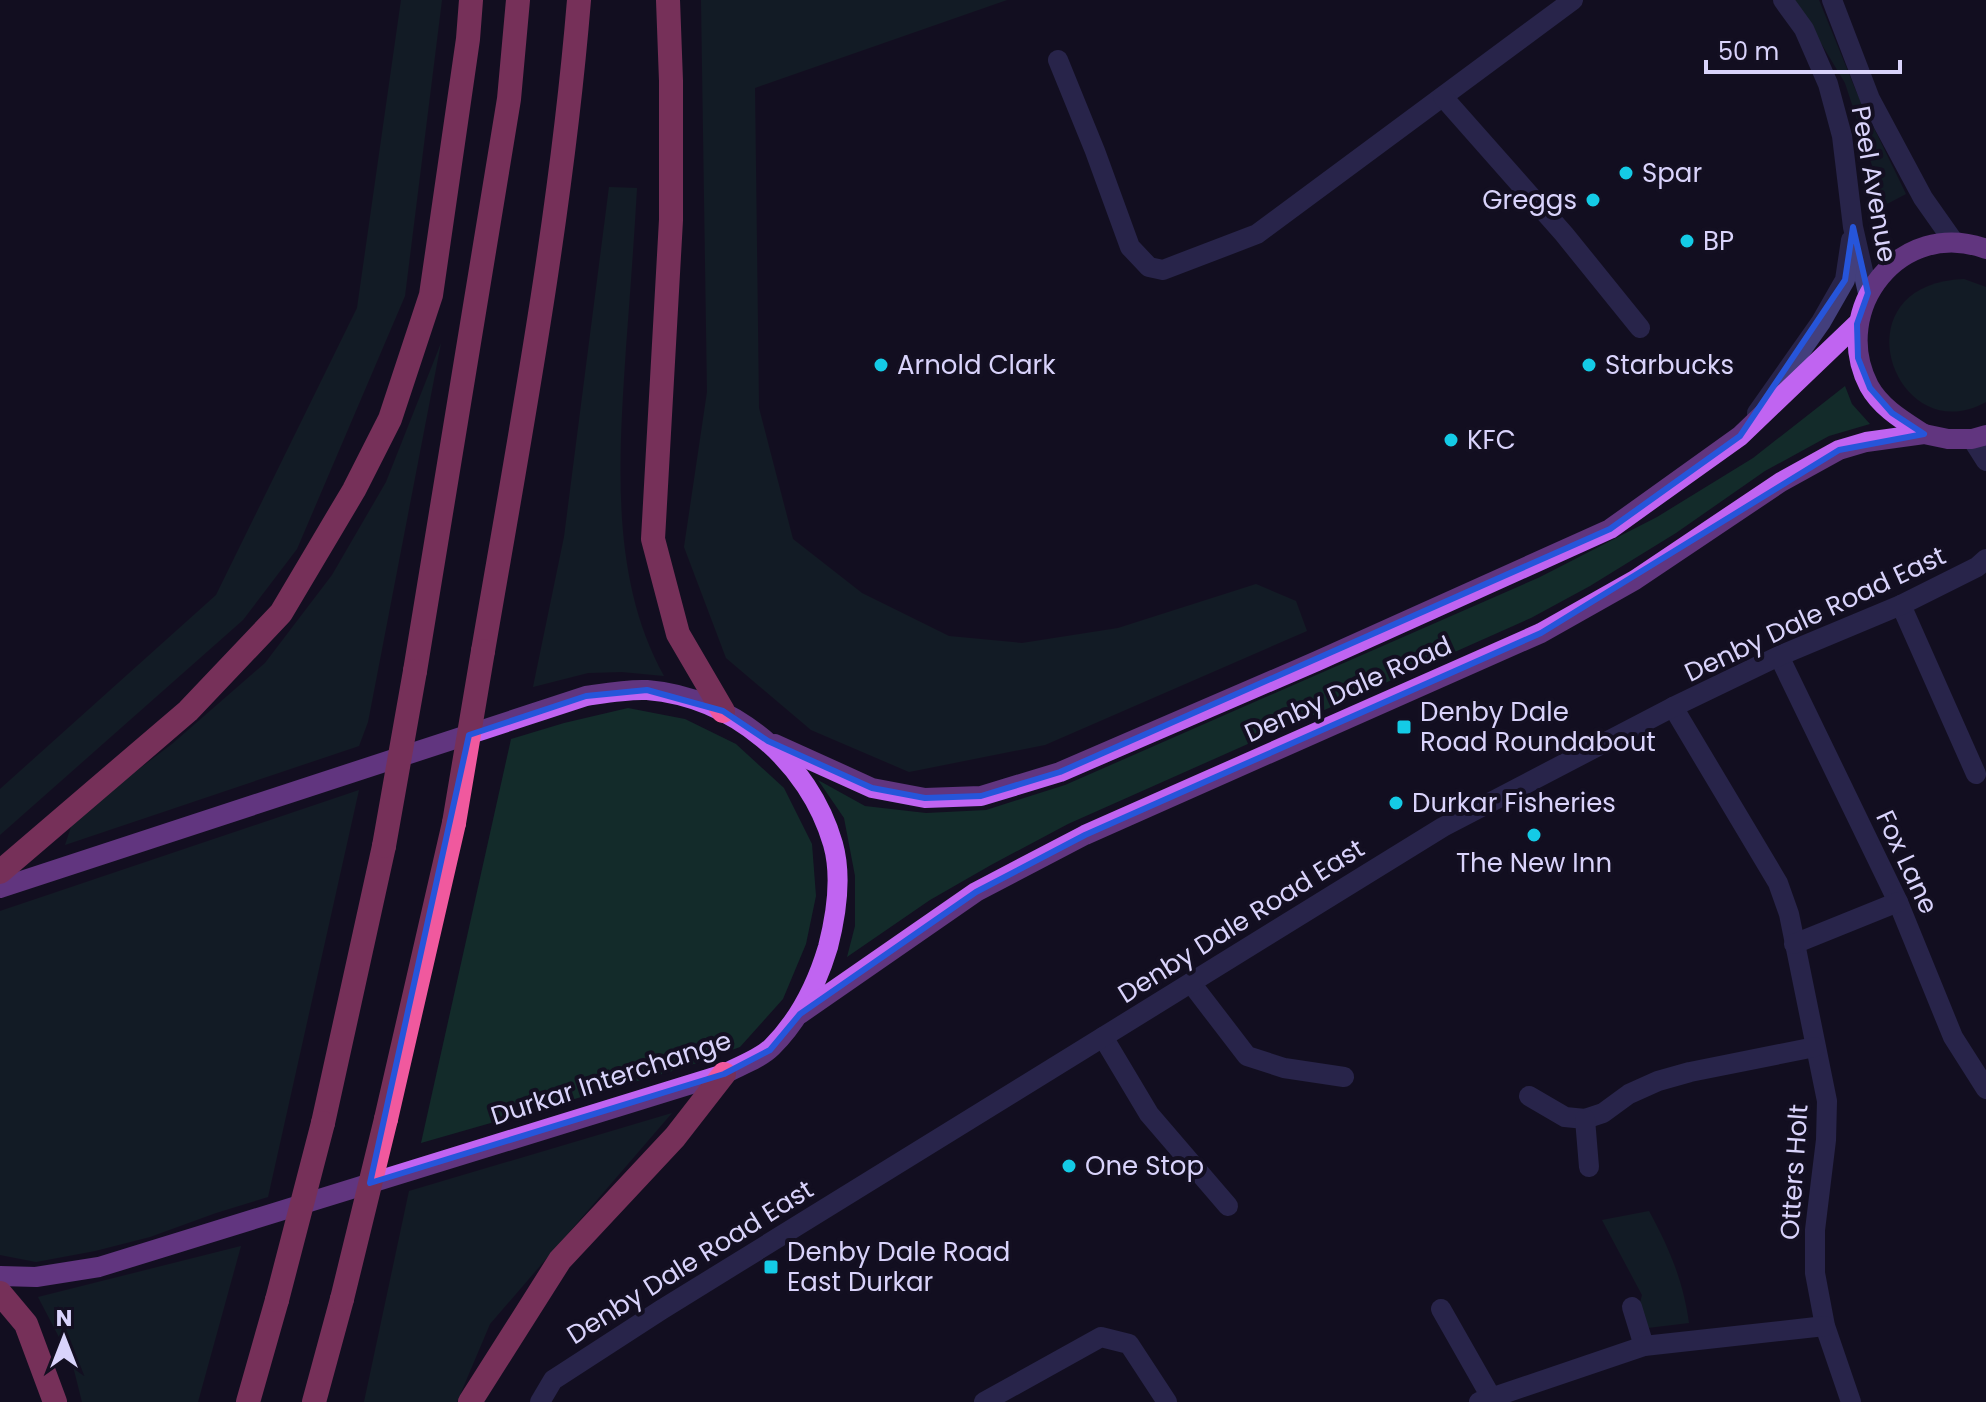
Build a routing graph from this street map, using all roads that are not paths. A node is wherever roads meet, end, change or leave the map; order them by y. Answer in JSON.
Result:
{"nodes":[{"id":1,"x":471,"y":0,"type":"edge"},
{"id":2,"x":518,"y":0,"type":"edge"},
{"id":3,"x":579,"y":0,"type":"edge"},
{"id":4,"x":668,"y":0,"type":"edge"},
{"id":5,"x":1573,"y":0,"type":"edge"},
{"id":6,"x":1783,"y":0,"type":"edge"},
{"id":7,"x":1832,"y":0,"type":"edge"},
{"id":8,"x":1058,"y":60,"type":"dead end"},
{"id":9,"x":1443,"y":97,"type":"junction"},
{"id":10,"x":1853,"y":227,"type":"junction"},
{"id":11,"x":1954,"y":242,"type":"junction"},
{"id":12,"x":1986,"y":249,"type":"edge"},
{"id":13,"x":1868,"y":293,"type":"junction"},
{"id":14,"x":1857,"y":324,"type":"junction"},
{"id":15,"x":1640,"y":328,"type":"dead end"},
{"id":16,"x":1924,"y":434,"type":"junction"},
{"id":17,"x":1740,"y":436,"type":"junction"},
{"id":18,"x":1979,"y":437,"type":"edge"},
{"id":19,"x":1986,"y":461,"type":"edge"},
{"id":20,"x":1986,"y":559,"type":"edge"},
{"id":21,"x":1901,"y":605,"type":"junction"},
{"id":22,"x":1779,"y":656,"type":"junction"},
{"id":23,"x":1673,"y":707,"type":"junction"},
{"id":24,"x":723,"y":711,"type":"junction"},
{"id":25,"x":768,"y":741,"type":"junction"},
{"id":26,"x":1976,"y":774,"type":"dead end"},
{"id":27,"x":0,"y":872,"type":"edge"},
{"id":28,"x":0,"y":888,"type":"edge"},
{"id":29,"x":1898,"y":902,"type":"junction"},
{"id":30,"x":1794,"y":944,"type":"junction"},
{"id":31,"x":1191,"y":983,"type":"junction"},
{"id":32,"x":800,"y":1014,"type":"junction"},
{"id":33,"x":1103,"y":1037,"type":"junction"},
{"id":34,"x":1815,"y":1047,"type":"junction"},
{"id":35,"x":724,"y":1074,"type":"junction"},
{"id":36,"x":1344,"y":1077,"type":"dead end"},
{"id":37,"x":1986,"y":1089,"type":"edge"},
{"id":38,"x":1529,"y":1096,"type":"dead end"},
{"id":39,"x":1585,"y":1119,"type":"junction"},
{"id":40,"x":1589,"y":1167,"type":"dead end"},
{"id":41,"x":1228,"y":1206,"type":"dead end"},
{"id":42,"x":0,"y":1276,"type":"edge"},
{"id":43,"x":0,"y":1293,"type":"edge"},
{"id":44,"x":1632,"y":1307,"type":"dead end"},
{"id":45,"x":1441,"y":1309,"type":"dead end"},
{"id":46,"x":1825,"y":1326,"type":"junction"},
{"id":47,"x":1644,"y":1346,"type":"junction"},
{"id":48,"x":1485,"y":1399,"type":"edge"},
{"id":49,"x":55,"y":1402,"type":"edge"},
{"id":50,"x":248,"y":1402,"type":"edge"},
{"id":51,"x":314,"y":1402,"type":"edge"},
{"id":52,"x":470,"y":1402,"type":"edge"},
{"id":53,"x":540,"y":1402,"type":"edge"},
{"id":54,"x":984,"y":1402,"type":"edge"},
{"id":55,"x":1167,"y":1402,"type":"edge"},
{"id":56,"x":1851,"y":1402,"type":"edge"}],
"edges":[{"from":1,"to":27,"type":"highway"},
{"from":2,"to":50,"type":"highway","bridge":true},
{"from":3,"to":51,"type":"highway","bridge":true},
{"from":4,"to":24,"type":"highway"},
{"from":5,"to":9,"type":"street"},
{"from":6,"to":10,"type":"street","name":"Peel Avenue"},
{"from":7,"to":11,"type":"street","name":"Peel Avenue"},
{"from":8,"to":9,"type":"street"},
{"from":9,"to":15,"type":"street"},
{"from":10,"to":13,"type":"street","name":"Peel Avenue"},
{"from":10,"to":17,"type":"street"},
{"from":11,"to":12,"type":"main road","name":"Denby Dale Road"},
{"from":11,"to":13,"type":"main road","name":"Denby Dale Road"},
{"from":13,"to":14,"type":"main road","name":"Denby Dale Road"},
{"from":14,"to":16,"type":"main road","name":"Denby Dale Road"},
{"from":14,"to":17,"type":"main road","name":"Denby Dale Road"},
{"from":16,"to":18,"type":"main road","name":"Denby Dale Road"},
{"from":16,"to":32,"type":"main road","name":"Denby Dale Road"},
{"from":17,"to":25,"type":"main road","name":"Denby Dale Road"},
{"from":18,"to":19,"type":"street"},
{"from":20,"to":21,"type":"street","name":"Denby Dale Road East"},
{"from":21,"to":22,"type":"street","name":"Denby Dale Road East"},
{"from":21,"to":26,"type":"street"},
{"from":22,"to":23,"type":"street","name":"Denby Dale Road East"},
{"from":22,"to":29,"type":"street","name":"Fox Lane"},
{"from":23,"to":30,"type":"street","name":"Otters Holt"},
{"from":23,"to":31,"type":"street","name":"Denby Dale Road East"},
{"from":24,"to":25,"type":"main road","name":"Durkar Interchange"},
{"from":24,"to":28,"type":"main road","name":"Durkar Interchange"},
{"from":25,"to":32,"type":"main road","name":"Durkar Interchange"},
{"from":29,"to":30,"type":"street"},
{"from":29,"to":37,"type":"street","name":"Fox Lane"},
{"from":30,"to":34,"type":"street","name":"Otters Holt"},
{"from":31,"to":33,"type":"street","name":"Denby Dale Road East"},
{"from":31,"to":36,"type":"street"},
{"from":32,"to":35,"type":"main road","name":"Durkar Interchange"},
{"from":33,"to":41,"type":"street"},
{"from":33,"to":53,"type":"street","name":"Denby Dale Road East"},
{"from":34,"to":39,"type":"street"},
{"from":34,"to":46,"type":"street","name":"Otters Holt"},
{"from":35,"to":42,"type":"main road","name":"Durkar Interchange"},
{"from":35,"to":52,"type":"highway"},
{"from":38,"to":39,"type":"street"},
{"from":39,"to":40,"type":"street"},
{"from":43,"to":49,"type":"highway"},
{"from":44,"to":47,"type":"street"},
{"from":45,"to":48,"type":"street"},
{"from":46,"to":47,"type":"street"},
{"from":46,"to":56,"type":"street","name":"Otters Holt"},
{"from":47,"to":48,"type":"street"},
{"from":54,"to":55,"type":"street"}]}
